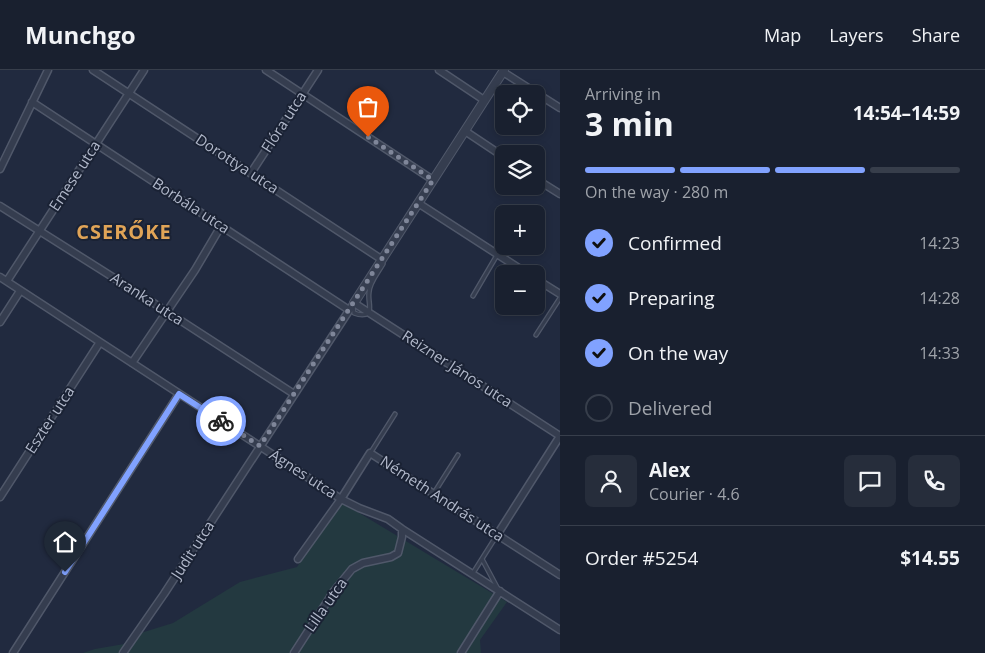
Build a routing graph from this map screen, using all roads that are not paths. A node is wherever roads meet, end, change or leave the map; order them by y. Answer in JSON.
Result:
{"nodes":[{"id":1,"x":48,"y":70,"type":"edge"},
{"id":2,"x":93,"y":70,"type":"edge"},
{"id":3,"x":144,"y":70,"type":"edge"},
{"id":4,"x":266,"y":70,"type":"edge"},
{"id":5,"x":318,"y":70,"type":"edge"},
{"id":6,"x":439,"y":70,"type":"edge"},
{"id":7,"x":503,"y":71,"type":"edge"},
{"id":8,"x":129,"y":93,"type":"junction"},
{"id":9,"x":302,"y":94,"type":"junction"},
{"id":10,"x":484,"y":100,"type":"junction"},
{"id":11,"x":32,"y":102,"type":"junction"},
{"id":12,"x":560,"y":108,"type":"edge"},
{"id":13,"x":465,"y":130,"type":"junction"},
{"id":14,"x":96,"y":144,"type":"junction"},
{"id":15,"x":495,"y":151,"type":"edge"},
{"id":16,"x":0,"y":170,"type":"edge"},
{"id":17,"x":251,"y":173,"type":"junction"},
{"id":18,"x":433,"y":180,"type":"junction"},
{"id":19,"x":545,"y":185,"type":"edge"},
{"id":20,"x":560,"y":194,"type":"edge"},
{"id":21,"x":418,"y":203,"type":"junction"},
{"id":22,"x":0,"y":206,"type":"edge"},
{"id":23,"x":221,"y":226,"type":"junction"},
{"id":24,"x":40,"y":230,"type":"junction"},
{"id":25,"x":387,"y":251,"type":"junction"},
{"id":26,"x":495,"y":252,"type":"edge"},
{"id":27,"x":497,"y":255,"type":"edge"},
{"id":28,"x":500,"y":255,"type":"edge"},
{"id":29,"x":381,"y":260,"type":"junction"},
{"id":30,"x":514,"y":265,"type":"edge"},
{"id":31,"x":0,"y":278,"type":"edge"},
{"id":32,"x":7,"y":282,"type":"junction"},
{"id":33,"x":545,"y":285,"type":"edge"},
{"id":34,"x":20,"y":290,"type":"junction"},
{"id":35,"x":560,"y":294,"type":"edge"},
{"id":36,"x":473,"y":296,"type":"dead end"},
{"id":37,"x":560,"y":298,"type":"edge"},
{"id":38,"x":354,"y":303,"type":"junction"},
{"id":39,"x":349,"y":310,"type":"junction"},
{"id":40,"x":166,"y":312,"type":"junction"},
{"id":41,"x":369,"y":313,"type":"junction"},
{"id":42,"x":0,"y":322,"type":"edge"},
{"id":43,"x":536,"y":335,"type":"dead end"},
{"id":44,"x":100,"y":342,"type":"junction"},
{"id":45,"x":132,"y":363,"type":"junction"},
{"id":46,"x":179,"y":394,"type":"junction"},
{"id":47,"x":294,"y":394,"type":"junction"},
{"id":48,"x":395,"y":414,"type":"dead end"},
{"id":49,"x":560,"y":436,"type":"edge"},
{"id":50,"x":260,"y":446,"type":"junction"},
{"id":51,"x":370,"y":453,"type":"junction"},
{"id":52,"x":458,"y":455,"type":"dead end"},
{"id":53,"x":434,"y":494,"type":"junction"},
{"id":54,"x":0,"y":497,"type":"edge"},
{"id":55,"x":341,"y":499,"type":"junction"},
{"id":56,"x":402,"y":529,"type":"junction"},
{"id":57,"x":497,"y":535,"type":"junction"},
{"id":58,"x":482,"y":558,"type":"junction"},
{"id":59,"x":298,"y":559,"type":"dead end"},
{"id":60,"x":473,"y":574,"type":"junction"},
{"id":61,"x":560,"y":575,"type":"edge"},
{"id":62,"x":500,"y":591,"type":"junction"},
{"id":63,"x":560,"y":630,"type":"edge"},
{"id":64,"x":13,"y":653,"type":"edge"},
{"id":65,"x":123,"y":653,"type":"edge"},
{"id":66,"x":294,"y":653,"type":"edge"},
{"id":67,"x":461,"y":653,"type":"edge"}],
"edges":[{"from":1,"to":11,"type":"street"},
{"from":2,"to":8,"type":"street","name":"Dorottya utca"},
{"from":3,"to":8,"type":"street","name":"Emese utca"},
{"from":4,"to":9,"type":"street"},
{"from":5,"to":9,"type":"street","name":"Flóra utca"},
{"from":6,"to":10,"type":"street"},
{"from":7,"to":10,"type":"street"},
{"from":7,"to":12,"type":"street"},
{"from":8,"to":14,"type":"street","name":"Emese utca"},
{"from":8,"to":17,"type":"street","name":"Dorottya utca"},
{"from":9,"to":17,"type":"street","name":"Flóra utca"},
{"from":9,"to":18,"type":"street"},
{"from":10,"to":13,"type":"street"},
{"from":11,"to":14,"type":"street","name":"Borbála utca"},
{"from":11,"to":16,"type":"street"},
{"from":13,"to":15,"type":"street"},
{"from":13,"to":18,"type":"street"},
{"from":14,"to":23,"type":"street","name":"Borbála utca"},
{"from":14,"to":24,"type":"street","name":"Emese utca"},
{"from":17,"to":29,"type":"street","name":"Dorottya utca"},
{"from":18,"to":21,"type":"street"},
{"from":19,"to":20,"type":"street"},
{"from":21,"to":25,"type":"street"},
{"from":21,"to":26,"type":"street"},
{"from":22,"to":24,"type":"street","name":"Aranka utca"},
{"from":23,"to":39,"type":"street","name":"Borbála utca"},
{"from":23,"to":40,"type":"street"},
{"from":24,"to":32,"type":"street","name":"Emese utca"},
{"from":24,"to":40,"type":"street","name":"Aranka utca"},
{"from":25,"to":29,"type":"street"},
{"from":25,"to":41,"type":"lane"},
{"from":27,"to":36,"type":"lane"},
{"from":28,"to":30,"type":"street"},
{"from":29,"to":38,"type":"street"},
{"from":31,"to":32,"type":"street","name":"Ágnes utca"},
{"from":32,"to":34,"type":"street","name":"Ágnes utca"},
{"from":33,"to":35,"type":"street"},
{"from":34,"to":42,"type":"street"},
{"from":34,"to":44,"type":"street","name":"Ágnes utca"},
{"from":37,"to":43,"type":"lane"},
{"from":38,"to":39,"type":"street","name":"Judit utca"},
{"from":38,"to":41,"type":"street","name":"Reizner János utca"},
{"from":39,"to":47,"type":"street","name":"Judit utca"},
{"from":40,"to":45,"type":"street"},
{"from":40,"to":47,"type":"street","name":"Aranka utca"},
{"from":41,"to":49,"type":"street","name":"Reizner János utca"},
{"from":44,"to":45,"type":"street","name":"Ágnes utca"},
{"from":44,"to":54,"type":"street","name":"Eszter utca"},
{"from":45,"to":46,"type":"street","name":"Ágnes utca"},
{"from":46,"to":50,"type":"street","name":"Ágnes utca"},
{"from":46,"to":64,"type":"street"},
{"from":47,"to":50,"type":"street","name":"Judit utca"},
{"from":48,"to":51,"type":"lane"},
{"from":49,"to":57,"type":"street"},
{"from":50,"to":55,"type":"street","name":"Ágnes utca"},
{"from":50,"to":65,"type":"street","name":"Judit utca"},
{"from":51,"to":53,"type":"street","name":"Németh András utca"},
{"from":51,"to":55,"type":"street","name":"Németh András utca"},
{"from":52,"to":53,"type":"lane"},
{"from":53,"to":57,"type":"street","name":"Németh András utca"},
{"from":55,"to":56,"type":"street","name":"Ágnes utca"},
{"from":55,"to":59,"type":"street","name":"Németh András utca"},
{"from":56,"to":60,"type":"street","name":"Ágnes utca"},
{"from":56,"to":66,"type":"street","name":"Lilla utca"},
{"from":57,"to":58,"type":"lane"},
{"from":57,"to":61,"type":"street","name":"Németh András utca"},
{"from":58,"to":60,"type":"lane"},
{"from":58,"to":62,"type":"lane"},
{"from":60,"to":62,"type":"street","name":"Ágnes utca"},
{"from":62,"to":63,"type":"street","name":"Ágnes utca"},
{"from":62,"to":67,"type":"street"}]}
